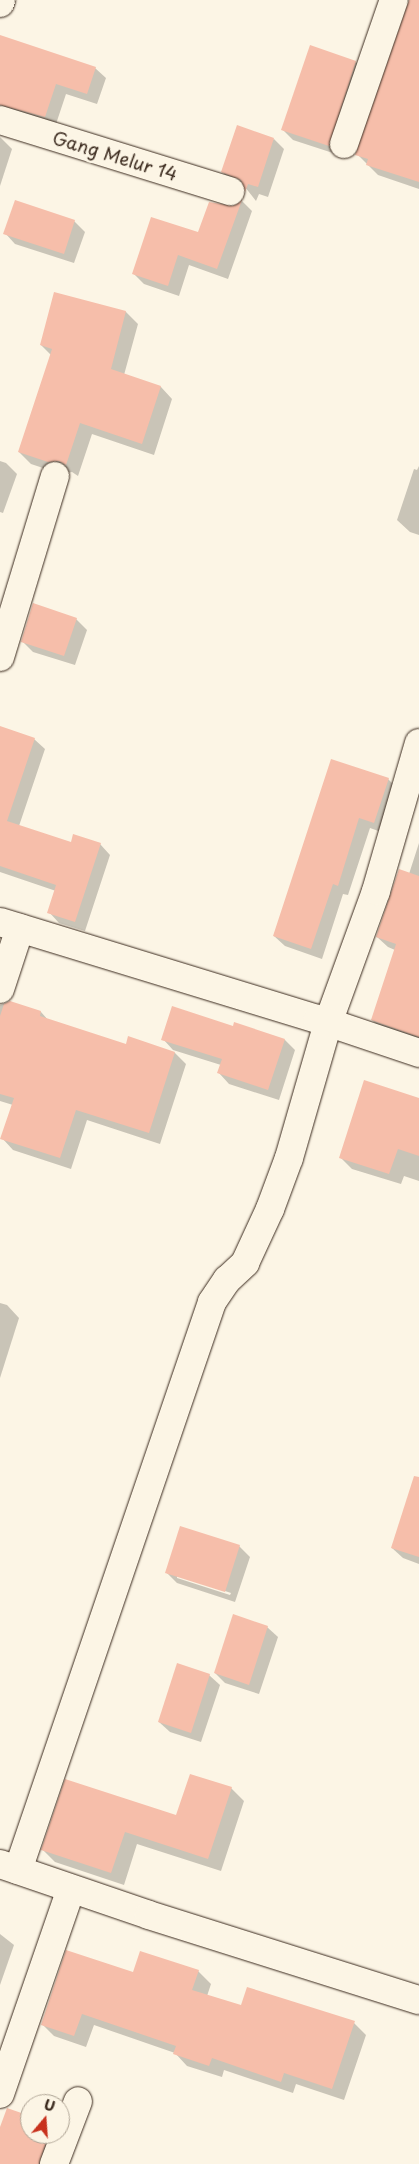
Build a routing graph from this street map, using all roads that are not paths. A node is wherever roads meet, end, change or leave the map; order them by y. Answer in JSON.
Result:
{"nodes":[{"id":1,"x":394,"y":0,"type":"edge"},
{"id":2,"x":0,"y":120,"type":"edge"},
{"id":3,"x":344,"y":144,"type":"dead end"},
{"id":4,"x":230,"y":191,"type":"dead end"},
{"id":5,"x":55,"y":476,"type":"dead end"},
{"id":6,"x":0,"y":657,"type":"edge"},
{"id":7,"x":418,"y":748,"type":"edge"},
{"id":8,"x":10,"y":925,"type":"edge"},
{"id":9,"x":0,"y":989,"type":"edge"},
{"id":10,"x":328,"y":1023,"type":"junction"},
{"id":11,"x":419,"y":1053,"type":"edge"},
{"id":12,"x":9,"y":1867,"type":"edge"},
{"id":13,"x":71,"y":1889,"type":"junction"},
{"id":14,"x":419,"y":2000,"type":"edge"},
{"id":15,"x":0,"y":2094,"type":"edge"},
{"id":16,"x":78,"y":2102,"type":"dead end"},
{"id":17,"x":54,"y":2164,"type":"edge"}],
"edges":[{"from":1,"to":3,"type":"street"},
{"from":2,"to":4,"type":"street","name":"Gang Melur 14"},
{"from":5,"to":6,"type":"street"},
{"from":7,"to":10,"type":"street"},
{"from":8,"to":9,"type":"street"},
{"from":8,"to":10,"type":"street"},
{"from":10,"to":11,"type":"street"},
{"from":10,"to":12,"type":"street"},
{"from":12,"to":13,"type":"street"},
{"from":13,"to":14,"type":"street"},
{"from":13,"to":15,"type":"street"},
{"from":16,"to":17,"type":"street"}]}
